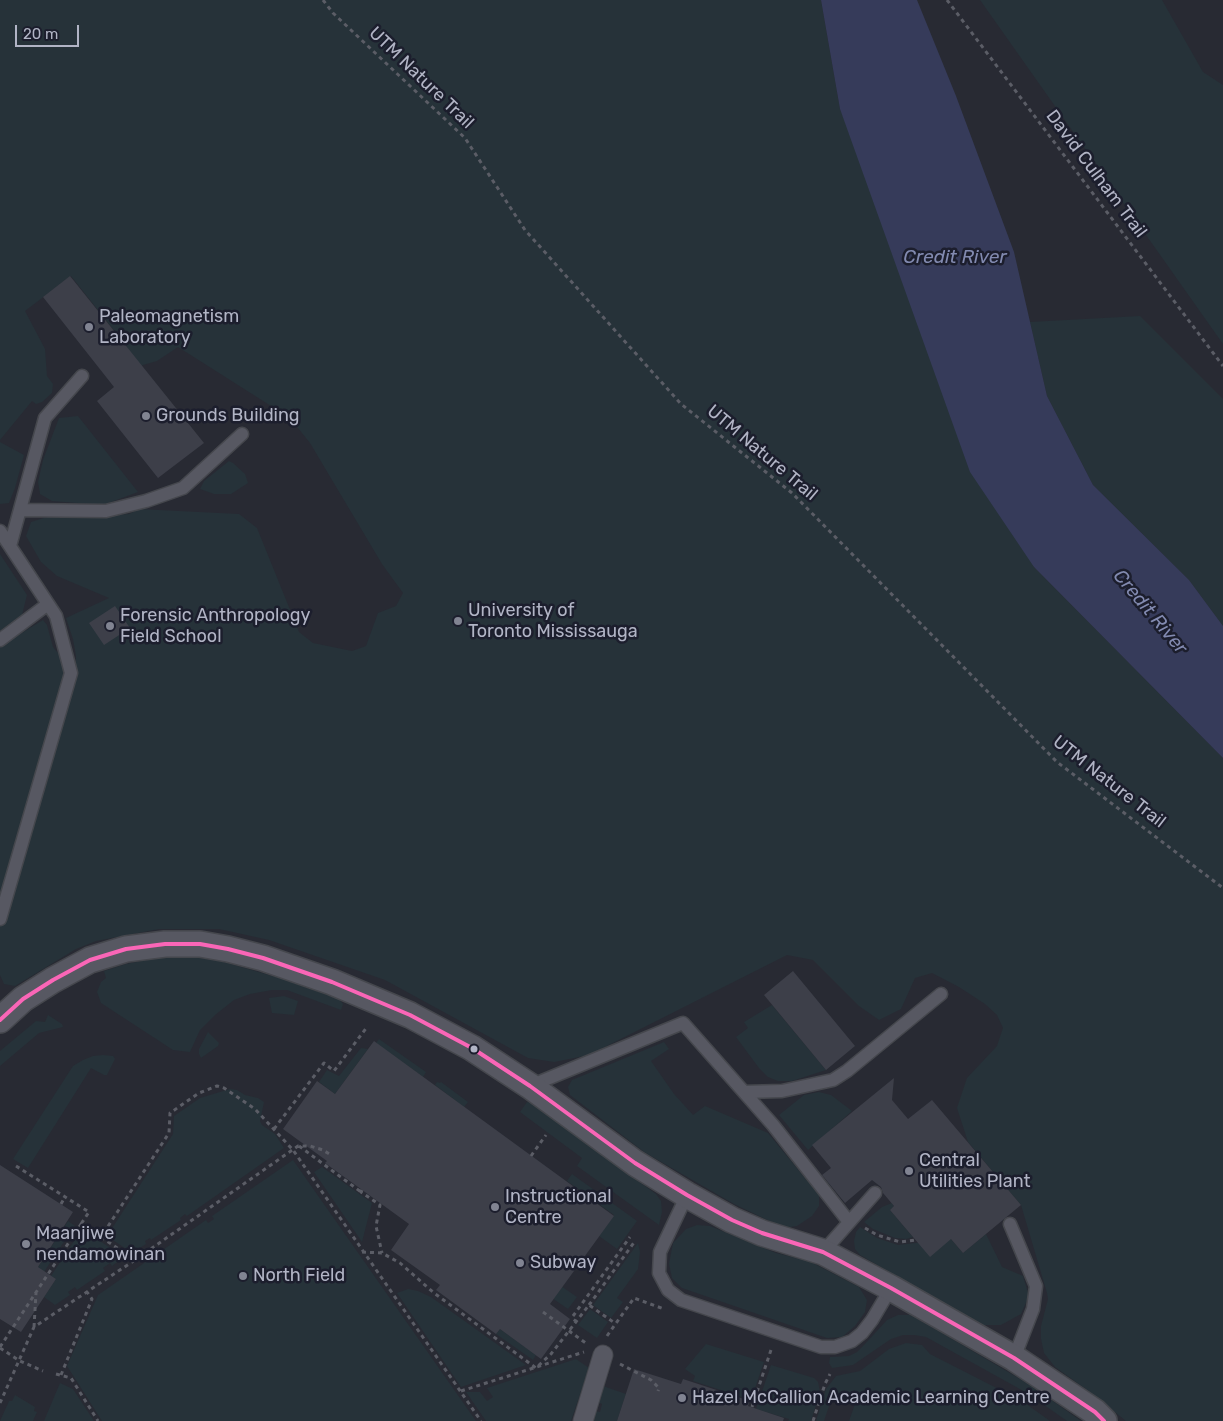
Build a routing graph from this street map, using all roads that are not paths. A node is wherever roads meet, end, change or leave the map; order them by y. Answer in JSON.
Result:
{"nodes":[{"id":1,"x":82,"y":376,"type":"dead end"},
{"id":2,"x":242,"y":434,"type":"dead end"},
{"id":3,"x":20,"y":510,"type":"junction"},
{"id":4,"x":0,"y":531,"type":"edge"},
{"id":5,"x":10,"y":546,"type":"junction"},
{"id":6,"x":48,"y":604,"type":"junction"},
{"id":7,"x":0,"y":640,"type":"edge"},
{"id":8,"x":0,"y":919,"type":"edge"},
{"id":9,"x":941,"y":994,"type":"dead end"},
{"id":10,"x":0,"y":1020,"type":"edge"},
{"id":11,"x":530,"y":1086,"type":"junction"},
{"id":12,"x":744,"y":1092,"type":"junction"},
{"id":13,"x":874,"y":1193,"type":"dead end"},
{"id":14,"x":686,"y":1194,"type":"junction"},
{"id":15,"x":852,"y":1220,"type":"junction"},
{"id":16,"x":1010,"y":1224,"type":"dead end"},
{"id":17,"x":823,"y":1252,"type":"junction"},
{"id":18,"x":891,"y":1288,"type":"junction"},
{"id":19,"x":598,"y":1352,"type":"road end"},
{"id":20,"x":1014,"y":1358,"type":"junction"},
{"id":21,"x":583,"y":1421,"type":"edge"},
{"id":22,"x":1104,"y":1421,"type":"edge"}],
"edges":[{"from":1,"to":3,"type":"lane"},
{"from":2,"to":3,"type":"lane"},
{"from":3,"to":5,"type":"lane"},
{"from":4,"to":5,"type":"lane"},
{"from":5,"to":6,"type":"lane"},
{"from":6,"to":7,"type":"lane"},
{"from":6,"to":8,"type":"lane"},
{"from":9,"to":12,"type":"lane"},
{"from":10,"to":11,"type":"street"},
{"from":11,"to":12,"type":"lane"},
{"from":11,"to":14,"type":"street"},
{"from":12,"to":15,"type":"lane"},
{"from":13,"to":15,"type":"lane"},
{"from":14,"to":17,"type":"street"},
{"from":14,"to":18,"type":"lane"},
{"from":15,"to":17,"type":"lane"},
{"from":16,"to":20,"type":"lane"},
{"from":17,"to":18,"type":"street"},
{"from":18,"to":20,"type":"street"},
{"from":19,"to":21,"type":"street"},
{"from":20,"to":22,"type":"street"}]}
